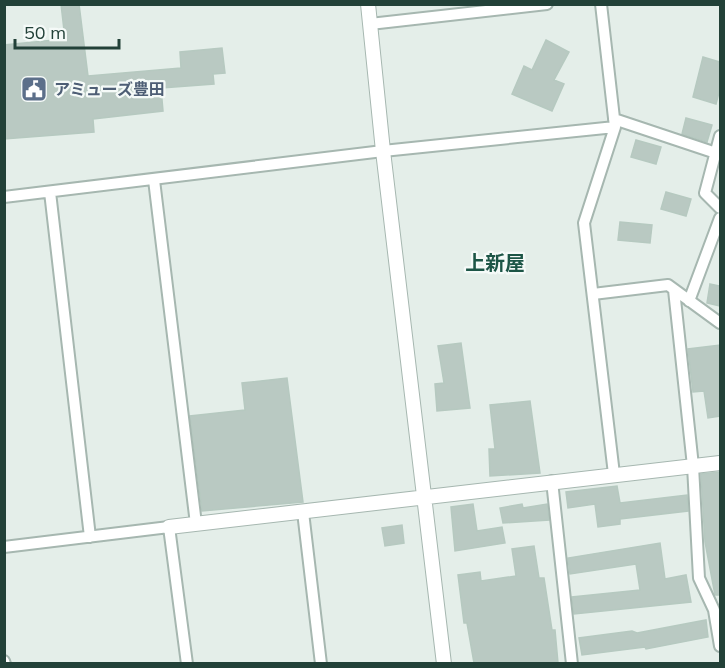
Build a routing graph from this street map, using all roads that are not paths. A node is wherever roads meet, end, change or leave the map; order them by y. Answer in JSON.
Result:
{"nodes":[{"id":1,"x":368,"y":4,"type":"edge"},
{"id":2,"x":547,"y":4,"type":"edge"},
{"id":3,"x":601,"y":4,"type":"edge"},
{"id":4,"x":370,"y":24,"type":"junction"},
{"id":5,"x":614,"y":123,"type":"junction"},
{"id":6,"x":720,"y":136,"type":"edge"},
{"id":7,"x":383,"y":151,"type":"junction"},
{"id":8,"x":716,"y":153,"type":"junction"},
{"id":9,"x":154,"y":180,"type":"junction"},
{"id":10,"x":50,"y":192,"type":"junction"},
{"id":11,"x":4,"y":197,"type":"edge"},
{"id":12,"x":720,"y":208,"type":"edge"},
{"id":13,"x":720,"y":218,"type":"edge"},
{"id":14,"x":674,"y":290,"type":"junction"},
{"id":15,"x":593,"y":294,"type":"junction"},
{"id":16,"x":689,"y":301,"type":"junction"},
{"id":17,"x":720,"y":323,"type":"edge"},
{"id":18,"x":720,"y":464,"type":"edge"},
{"id":19,"x":693,"y":466,"type":"junction"},
{"id":20,"x":614,"y":474,"type":"junction"},
{"id":21,"x":552,"y":481,"type":"junction"},
{"id":22,"x":424,"y":498,"type":"junction"},
{"id":23,"x":303,"y":512,"type":"junction"},
{"id":24,"x":196,"y":524,"type":"junction"},
{"id":25,"x":169,"y":527,"type":"junction"},
{"id":26,"x":90,"y":537,"type":"junction"},
{"id":27,"x":4,"y":547,"type":"edge"},
{"id":28,"x":720,"y":646,"type":"edge"},
{"id":29,"x":187,"y":663,"type":"edge"},
{"id":30,"x":321,"y":663,"type":"edge"},
{"id":31,"x":444,"y":663,"type":"edge"},
{"id":32,"x":572,"y":663,"type":"edge"}],
"edges":[{"from":1,"to":4,"type":"street"},
{"from":2,"to":4,"type":"street"},
{"from":3,"to":5,"type":"street"},
{"from":4,"to":7,"type":"street"},
{"from":5,"to":7,"type":"street"},
{"from":5,"to":8,"type":"street"},
{"from":5,"to":15,"type":"street"},
{"from":6,"to":8,"type":"street"},
{"from":7,"to":9,"type":"street"},
{"from":7,"to":22,"type":"street"},
{"from":8,"to":12,"type":"street"},
{"from":9,"to":10,"type":"street"},
{"from":9,"to":24,"type":"street"},
{"from":10,"to":11,"type":"street"},
{"from":10,"to":26,"type":"street"},
{"from":13,"to":16,"type":"street"},
{"from":14,"to":15,"type":"street"},
{"from":14,"to":16,"type":"street"},
{"from":14,"to":19,"type":"street"},
{"from":15,"to":20,"type":"street"},
{"from":16,"to":17,"type":"street"},
{"from":18,"to":19,"type":"street"},
{"from":19,"to":20,"type":"street"},
{"from":19,"to":28,"type":"street"},
{"from":20,"to":21,"type":"street"},
{"from":21,"to":22,"type":"street"},
{"from":21,"to":32,"type":"street"},
{"from":22,"to":23,"type":"street"},
{"from":22,"to":31,"type":"street"},
{"from":23,"to":24,"type":"street"},
{"from":23,"to":30,"type":"street"},
{"from":24,"to":25,"type":"street"},
{"from":25,"to":26,"type":"street"},
{"from":25,"to":29,"type":"street"},
{"from":26,"to":27,"type":"street"}]}
